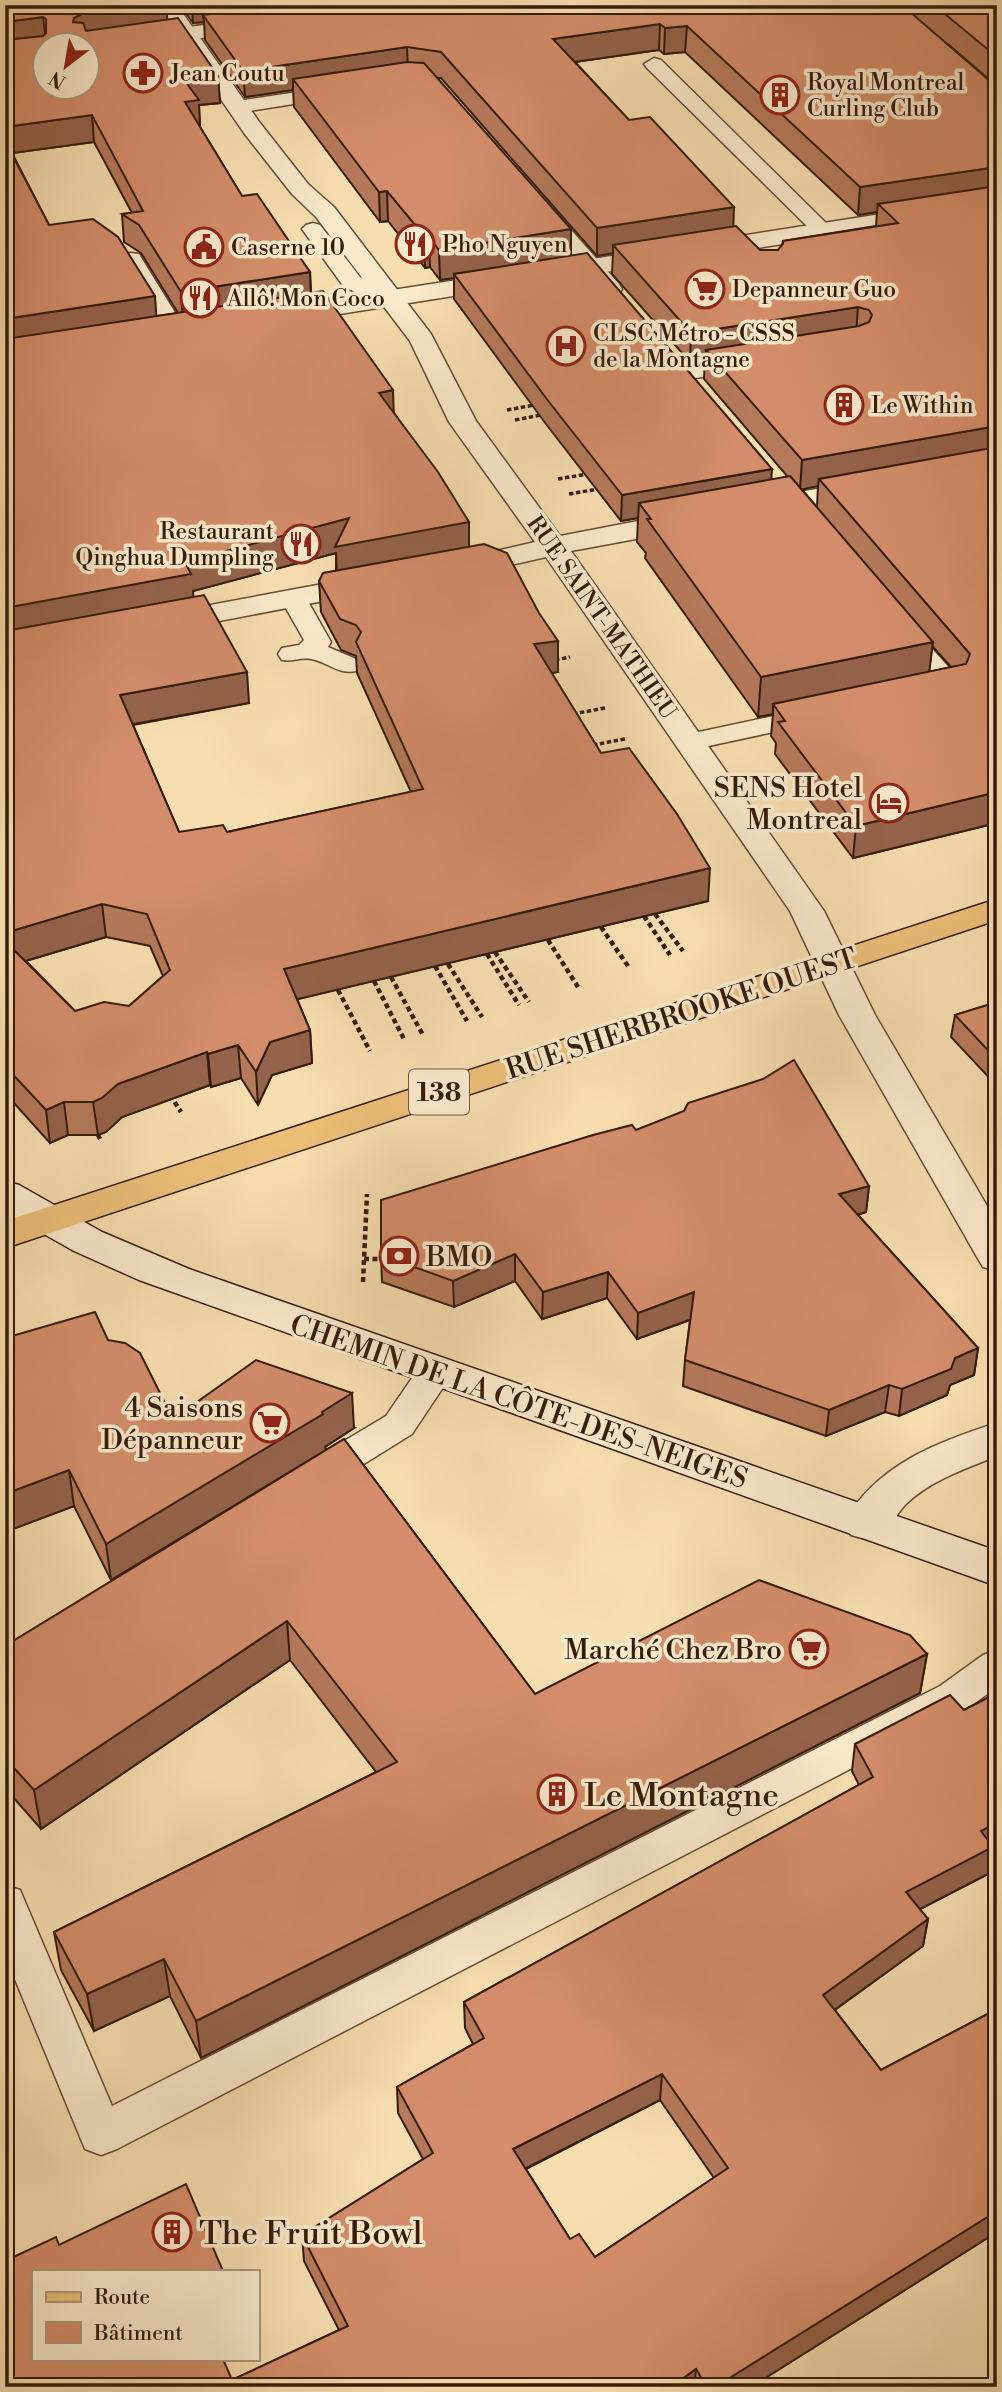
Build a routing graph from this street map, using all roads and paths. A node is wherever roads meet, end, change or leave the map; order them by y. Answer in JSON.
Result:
{"nodes":[{"id":1,"x":166,"y":5,"type":"edge"},
{"id":2,"x":277,"y":21,"type":"edge"},
{"id":3,"x":186,"y":33,"type":"junction"},
{"id":4,"x":102,"y":45,"type":"edge"},
{"id":5,"x":654,"y":64,"type":"edge"},
{"id":6,"x":356,"y":90,"type":"edge"},
{"id":7,"x":237,"y":107,"type":"junction"},
{"id":8,"x":530,"y":196,"type":"edge"},
{"id":9,"x":997,"y":203,"type":"edge"},
{"id":10,"x":313,"y":229,"type":"dead end"},
{"id":11,"x":822,"y":230,"type":"junction"},
{"id":12,"x":108,"y":244,"type":"edge"},
{"id":13,"x":592,"y":266,"type":"junction"},
{"id":14,"x":391,"y":299,"type":"junction"},
{"id":15,"x":623,"y":303,"type":"edge"},
{"id":16,"x":255,"y":320,"type":"edge"},
{"id":17,"x":202,"y":328,"type":"edge"},
{"id":18,"x":176,"y":332,"type":"junction"},
{"id":19,"x":150,"y":336,"type":"edge"},
{"id":20,"x":666,"y":353,"type":"edge"},
{"id":21,"x":774,"y":359,"type":"edge"},
{"id":22,"x":683,"y":373,"type":"junction"},
{"id":23,"x":700,"y":392,"type":"edge"},
{"id":24,"x":534,"y":405,"type":"edge"},
{"id":25,"x":507,"y":410,"type":"dead end"},
{"id":26,"x":541,"y":415,"type":"edge"},
{"id":27,"x":515,"y":420,"type":"dead end"},
{"id":28,"x":587,"y":474,"type":"edge"},
{"id":29,"x":558,"y":479,"type":"dead end"},
{"id":30,"x":902,"y":482,"type":"edge"},
{"id":31,"x":598,"y":489,"type":"edge"},
{"id":32,"x":569,"y":494,"type":"dead end"},
{"id":33,"x":554,"y":547,"type":"junction"},
{"id":34,"x":293,"y":598,"type":"junction"},
{"id":35,"x":888,"y":615,"type":"edge"},
{"id":36,"x":129,"y":629,"type":"edge"},
{"id":37,"x":570,"y":657,"type":"dead end"},
{"id":38,"x":551,"y":662,"type":"edge"},
{"id":39,"x":347,"y":665,"type":"edge"},
{"id":40,"x":900,"y":698,"type":"edge"},
{"id":41,"x":605,"y":708,"type":"dead end"},
{"id":42,"x":835,"y":711,"type":"edge"},
{"id":43,"x":570,"y":715,"type":"edge"},
{"id":44,"x":625,"y":739,"type":"dead end"},
{"id":45,"x":690,"y":743,"type":"junction"},
{"id":46,"x":590,"y":746,"type":"edge"},
{"id":47,"x":997,"y":909,"type":"edge"},
{"id":48,"x":655,"y":914,"type":"edge"},
{"id":49,"x":644,"y":916,"type":"edge"},
{"id":50,"x":601,"y":927,"type":"edge"},
{"id":51,"x":548,"y":940,"type":"edge"},
{"id":52,"x":683,"y":951,"type":"dead end"},
{"id":53,"x":495,"y":952,"type":"edge"},
{"id":54,"x":487,"y":954,"type":"edge"},
{"id":55,"x":670,"y":955,"type":"dead end"},
{"id":56,"x":833,"y":963,"type":"junction"},
{"id":57,"x":448,"y":964,"type":"edge"},
{"id":58,"x":435,"y":966,"type":"edge"},
{"id":59,"x":630,"y":969,"type":"dead end"},
{"id":60,"x":391,"y":977,"type":"edge"},
{"id":61,"x":374,"y":981,"type":"edge"},
{"id":62,"x":578,"y":986,"type":"dead end"},
{"id":63,"x":338,"y":990,"type":"edge"},
{"id":64,"x":529,"y":1002,"type":"dead end"},
{"id":65,"x":519,"y":1005,"type":"dead end"},
{"id":66,"x":482,"y":1017,"type":"dead end"},
{"id":67,"x":467,"y":1021,"type":"dead end"},
{"id":68,"x":423,"y":1035,"type":"dead end"},
{"id":69,"x":405,"y":1041,"type":"dead end"},
{"id":70,"x":370,"y":1051,"type":"dead end"},
{"id":71,"x":167,"y":1090,"type":"edge"},
{"id":72,"x":181,"y":1112,"type":"dead end"},
{"id":73,"x":5,"y":1194,"type":"edge"},
{"id":74,"x":367,"y":1194,"type":"dead end"},
{"id":75,"x":46,"y":1222,"type":"junction"},
{"id":76,"x":5,"y":1235,"type":"edge"},
{"id":77,"x":997,"y":1257,"type":"edge"},
{"id":78,"x":364,"y":1259,"type":"junction"},
{"id":79,"x":382,"y":1259,"type":"edge"},
{"id":80,"x":363,"y":1282,"type":"dead end"},
{"id":81,"x":436,"y":1371,"type":"junction"},
{"id":82,"x":997,"y":1439,"type":"edge"},
{"id":83,"x":283,"y":1496,"type":"edge"},
{"id":84,"x":866,"y":1523,"type":"junction"},
{"id":85,"x":997,"y":1569,"type":"edge"},
{"id":86,"x":997,"y":1666,"type":"edge"},
{"id":87,"x":5,"y":1903,"type":"edge"}],
"edges":[{"from":1,"to":3,"type":"street","name":"RUE SAINT-MATHIEU"},
{"from":2,"to":3,"type":"street"},
{"from":3,"to":4,"type":"street"},
{"from":3,"to":7,"type":"street","name":"RUE SAINT-MATHIEU"},
{"from":5,"to":11,"type":"lane"},
{"from":6,"to":7,"type":"lane"},
{"from":7,"to":14,"type":"street","name":"RUE SAINT-MATHIEU"},
{"from":8,"to":13,"type":"lane"},
{"from":9,"to":11,"type":"street"},
{"from":10,"to":14,"type":"lane"},
{"from":11,"to":13,"type":"street"},
{"from":12,"to":18,"type":"lane"},
{"from":13,"to":14,"type":"street"},
{"from":13,"to":15,"type":"lane"},
{"from":14,"to":16,"type":"street"},
{"from":14,"to":33,"type":"street","name":"RUE SAINT-MATHIEU"},
{"from":17,"to":18,"type":"street"},
{"from":18,"to":19,"type":"street"},
{"from":20,"to":22,"type":"lane"},
{"from":21,"to":22,"type":"lane"},
{"from":22,"to":23,"type":"lane"},
{"from":24,"to":25,"type":"path"},
{"from":26,"to":27,"type":"path"},
{"from":28,"to":29,"type":"path"},
{"from":30,"to":33,"type":"street"},
{"from":31,"to":32,"type":"path"},
{"from":33,"to":34,"type":"street"},
{"from":33,"to":45,"type":"street","name":"RUE SAINT-MATHIEU"},
{"from":34,"to":36,"type":"street"},
{"from":34,"to":39,"type":"lane"},
{"from":35,"to":40,"type":"lane"},
{"from":37,"to":38,"type":"path"},
{"from":41,"to":43,"type":"path"},
{"from":42,"to":45,"type":"lane"},
{"from":44,"to":46,"type":"path"},
{"from":45,"to":56,"type":"street","name":"RUE SAINT-MATHIEU"},
{"from":47,"to":56,"type":"main road","name":"RUE SHERBROOKE OUEST","number":"138"},
{"from":48,"to":52,"type":"path"},
{"from":49,"to":55,"type":"path"},
{"from":50,"to":59,"type":"path"},
{"from":51,"to":62,"type":"path"},
{"from":53,"to":64,"type":"path"},
{"from":54,"to":65,"type":"path"},
{"from":56,"to":75,"type":"main road","name":"RUE SHERBROOKE OUEST","number":"138"},
{"from":56,"to":77,"type":"street","name":"RUE SAINT-MATHIEU"},
{"from":57,"to":66,"type":"path"},
{"from":58,"to":67,"type":"path"},
{"from":60,"to":68,"type":"path"},
{"from":61,"to":69,"type":"path"},
{"from":63,"to":70,"type":"path"},
{"from":71,"to":72,"type":"path"},
{"from":73,"to":75,"type":"street","name":"CHEMIN DE LA CÔTE-DES-NEIGES"},
{"from":74,"to":78,"type":"path"},
{"from":75,"to":76,"type":"main road","name":"RUE SHERBROOKE OUEST","number":"138"},
{"from":75,"to":81,"type":"street","name":"CHEMIN DE LA CÔTE-DES-NEIGES"},
{"from":78,"to":79,"type":"path"},
{"from":78,"to":80,"type":"path"},
{"from":81,"to":83,"type":"lane"},
{"from":81,"to":84,"type":"street","name":"CHEMIN DE LA CÔTE-DES-NEIGES"},
{"from":82,"to":84,"type":"street"},
{"from":84,"to":85,"type":"street","name":"CHEMIN DE LA CÔTE-DES-NEIGES"},
{"from":86,"to":87,"type":"lane"}]}
